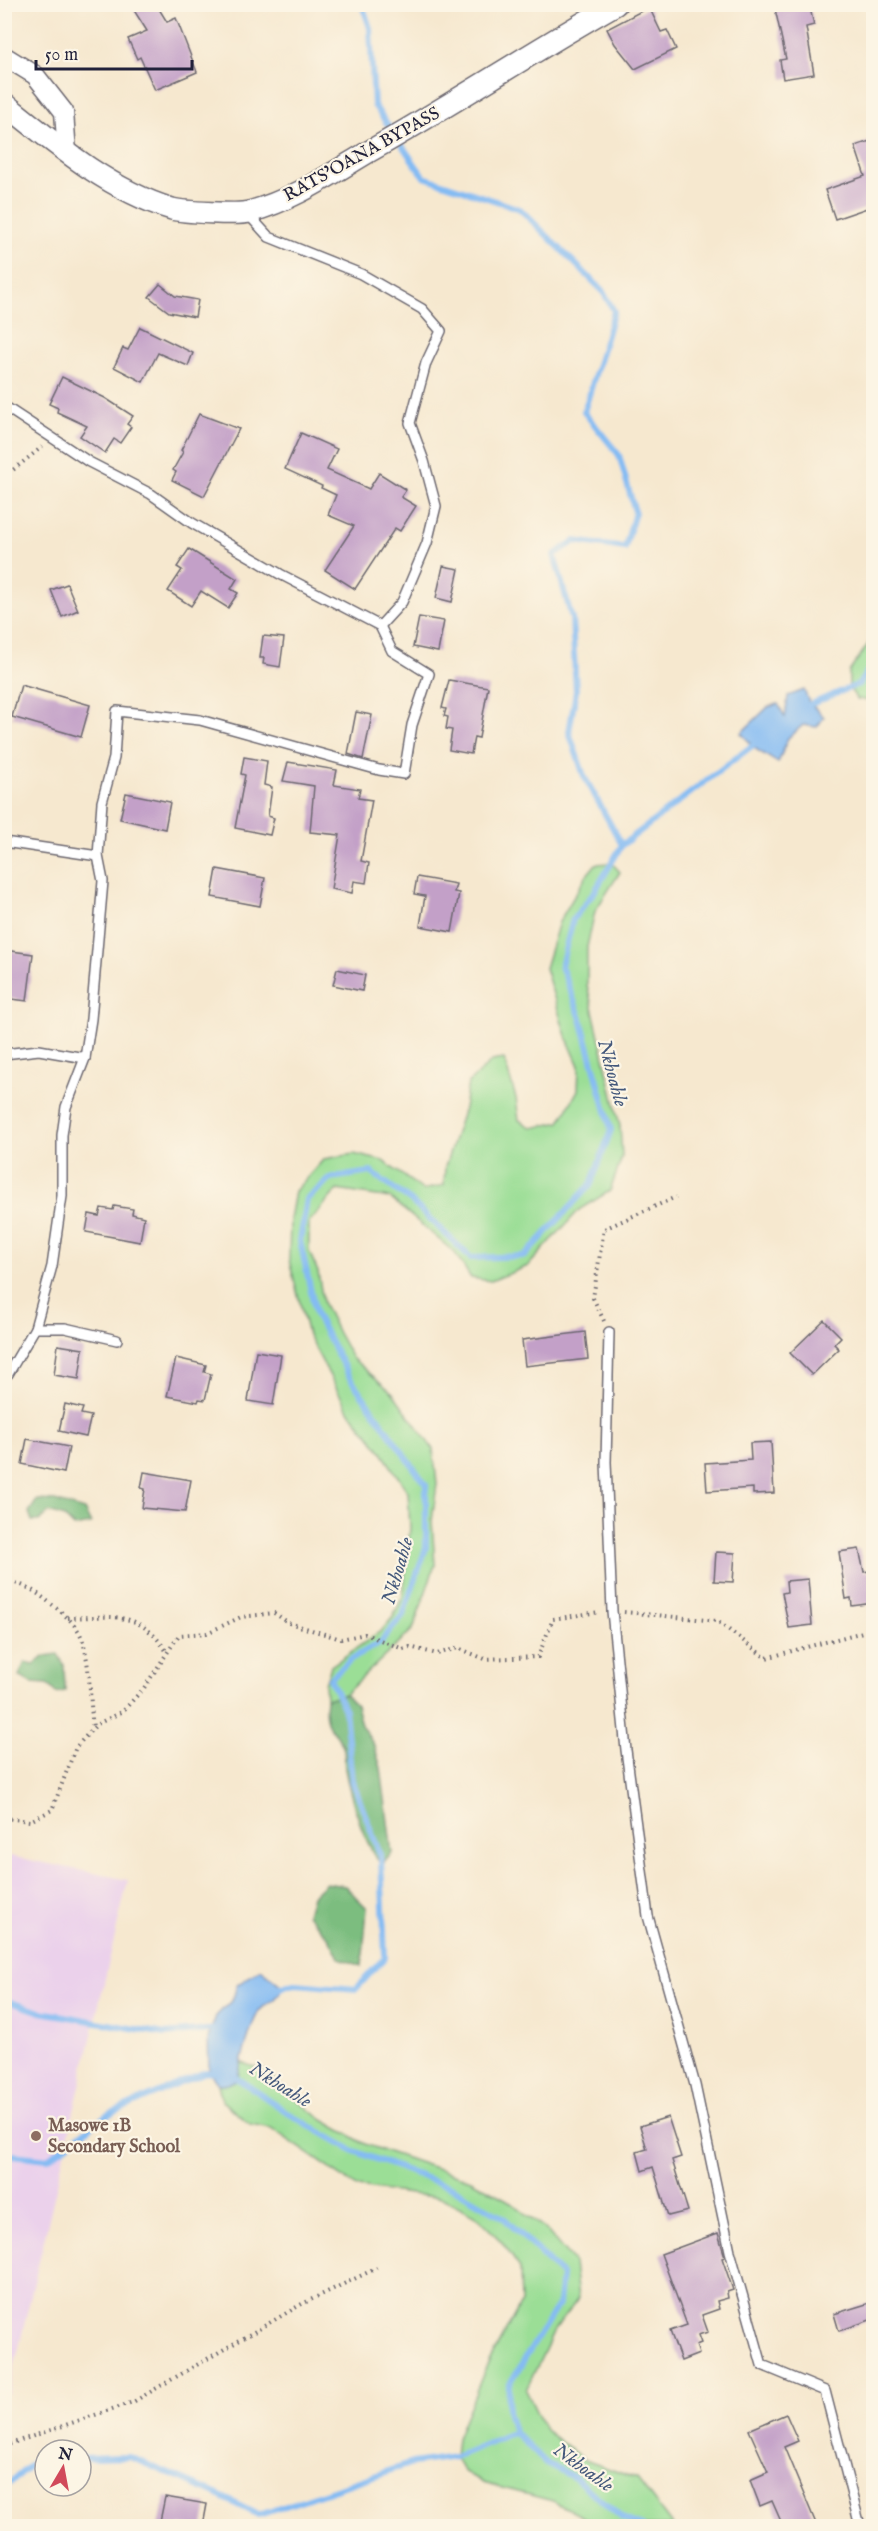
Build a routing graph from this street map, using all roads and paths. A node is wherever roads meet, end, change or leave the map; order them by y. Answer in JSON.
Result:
{"nodes":[{"id":1,"x":616,"y":4,"type":"edge"},
{"id":2,"x":4,"y":56,"type":"edge"},
{"id":3,"x":4,"y":103,"type":"edge"},
{"id":4,"x":67,"y":153,"type":"junction"},
{"id":5,"x":247,"y":213,"type":"junction"},
{"id":6,"x":4,"y":406,"type":"edge"},
{"id":7,"x":55,"y":439,"type":"junction"},
{"id":8,"x":4,"y":477,"type":"edge"},
{"id":9,"x":380,"y":626,"type":"junction"},
{"id":10,"x":4,"y":842,"type":"edge"},
{"id":11,"x":98,"y":856,"type":"junction"},
{"id":12,"x":4,"y":1054,"type":"edge"},
{"id":13,"x":85,"y":1058,"type":"junction"},
{"id":14,"x":676,"y":1197,"type":"dead end"},
{"id":15,"x":35,"y":1328,"type":"junction"},
{"id":16,"x":609,"y":1332,"type":"joint"},
{"id":17,"x":117,"y":1340,"type":"dead end"},
{"id":18,"x":4,"y":1375,"type":"edge"},
{"id":19,"x":4,"y":1581,"type":"edge"},
{"id":20,"x":612,"y":1611,"type":"junction"},
{"id":21,"x":68,"y":1618,"type":"junction"},
{"id":22,"x":873,"y":1629,"type":"edge"},
{"id":23,"x":166,"y":1652,"type":"junction"},
{"id":24,"x":93,"y":1729,"type":"junction"},
{"id":25,"x":4,"y":1818,"type":"edge"},
{"id":26,"x":377,"y":2268,"type":"dead end"},
{"id":27,"x":4,"y":2446,"type":"edge"},
{"id":28,"x":860,"y":2526,"type":"edge"}],
"edges":[{"from":1,"to":5,"type":"street","name":"RATS'OANA BYPASS"},
{"from":2,"to":4,"type":"street"},
{"from":3,"to":4,"type":"street","name":"RATS'OANA BYPASS"},
{"from":4,"to":5,"type":"street","name":"RATS'OANA BYPASS"},
{"from":5,"to":9,"type":"lane"},
{"from":6,"to":7,"type":"lane"},
{"from":7,"to":8,"type":"path"},
{"from":7,"to":9,"type":"lane"},
{"from":9,"to":11,"type":"lane"},
{"from":10,"to":11,"type":"lane"},
{"from":11,"to":13,"type":"lane"},
{"from":12,"to":13,"type":"lane"},
{"from":13,"to":15,"type":"lane"},
{"from":14,"to":16,"type":"path"},
{"from":15,"to":17,"type":"lane"},
{"from":15,"to":18,"type":"lane"},
{"from":16,"to":20,"type":"lane"},
{"from":19,"to":21,"type":"path"},
{"from":20,"to":22,"type":"path"},
{"from":20,"to":23,"type":"path"},
{"from":20,"to":28,"type":"lane"},
{"from":21,"to":23,"type":"path"},
{"from":21,"to":24,"type":"path"},
{"from":23,"to":24,"type":"path"},
{"from":24,"to":25,"type":"path"},
{"from":26,"to":27,"type":"path"}]}
